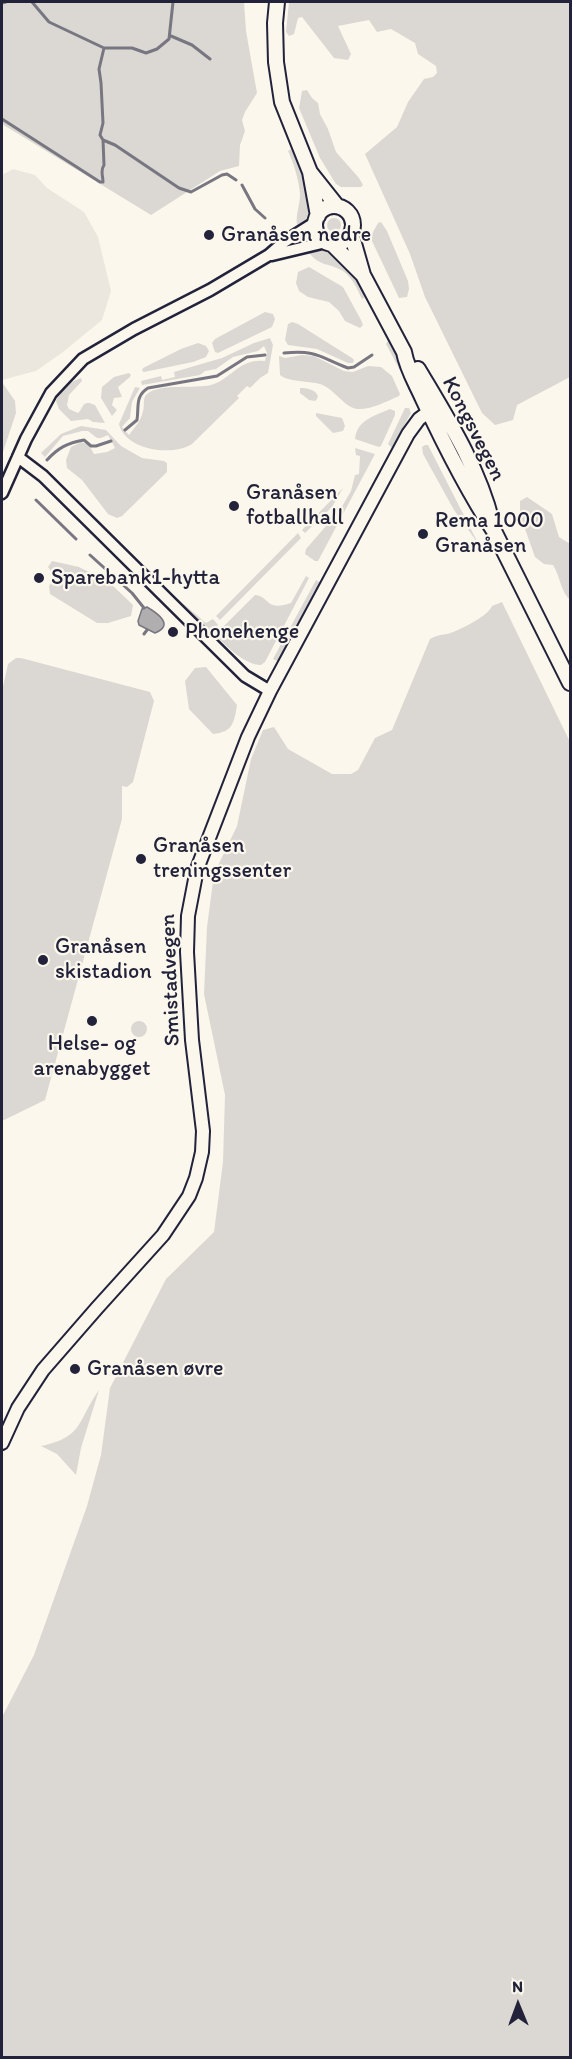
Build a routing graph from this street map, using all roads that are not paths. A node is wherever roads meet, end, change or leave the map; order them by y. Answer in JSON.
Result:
{"nodes":[{"id":1,"x":278,"y":2,"type":"edge"},
{"id":2,"x":310,"y":172,"type":"junction"},
{"id":3,"x":337,"y":206,"type":"junction"},
{"id":4,"x":317,"y":219,"type":"junction"},
{"id":5,"x":351,"y":234,"type":"junction"},
{"id":6,"x":329,"y":243,"type":"junction"},
{"id":7,"x":269,"y":255,"type":"junction"},
{"id":8,"x":363,"y":275,"type":"junction"},
{"id":9,"x":434,"y":408,"type":"junction"},
{"id":10,"x":18,"y":457,"type":"junction"},
{"id":11,"x":2,"y":493,"type":"edge"},
{"id":12,"x":570,"y":683,"type":"edge"},
{"id":13,"x":270,"y":692,"type":"junction"},
{"id":14,"x":2,"y":1443,"type":"edge"}],
"edges":[{"from":1,"to":2,"type":"main road","name":"Kongsvegen"},
{"from":2,"to":3,"type":"main road","name":"Kongsvegen"},
{"from":2,"to":4,"type":"main road","name":"Kongsvegen"},
{"from":3,"to":4,"type":"main road"},
{"from":3,"to":5,"type":"main road","name":"Kongsvegen"},
{"from":4,"to":6,"type":"main road","name":"Kongsvegen"},
{"from":4,"to":7,"type":"street"},
{"from":5,"to":6,"type":"main road"},
{"from":5,"to":8,"type":"main road","name":"Kongsvegen"},
{"from":6,"to":7,"type":"street"},
{"from":6,"to":8,"type":"main road","name":"Kongsvegen"},
{"from":7,"to":10,"type":"street"},
{"from":8,"to":9,"type":"main road","name":"Kongsvegen"},
{"from":9,"to":12,"type":"main road","name":"Kongsvegen"},
{"from":9,"to":13,"type":"street","name":"Smistadvegen"},
{"from":10,"to":11,"type":"street"},
{"from":10,"to":13,"type":"street"},
{"from":13,"to":14,"type":"street","name":"Smistadvegen"}]}
